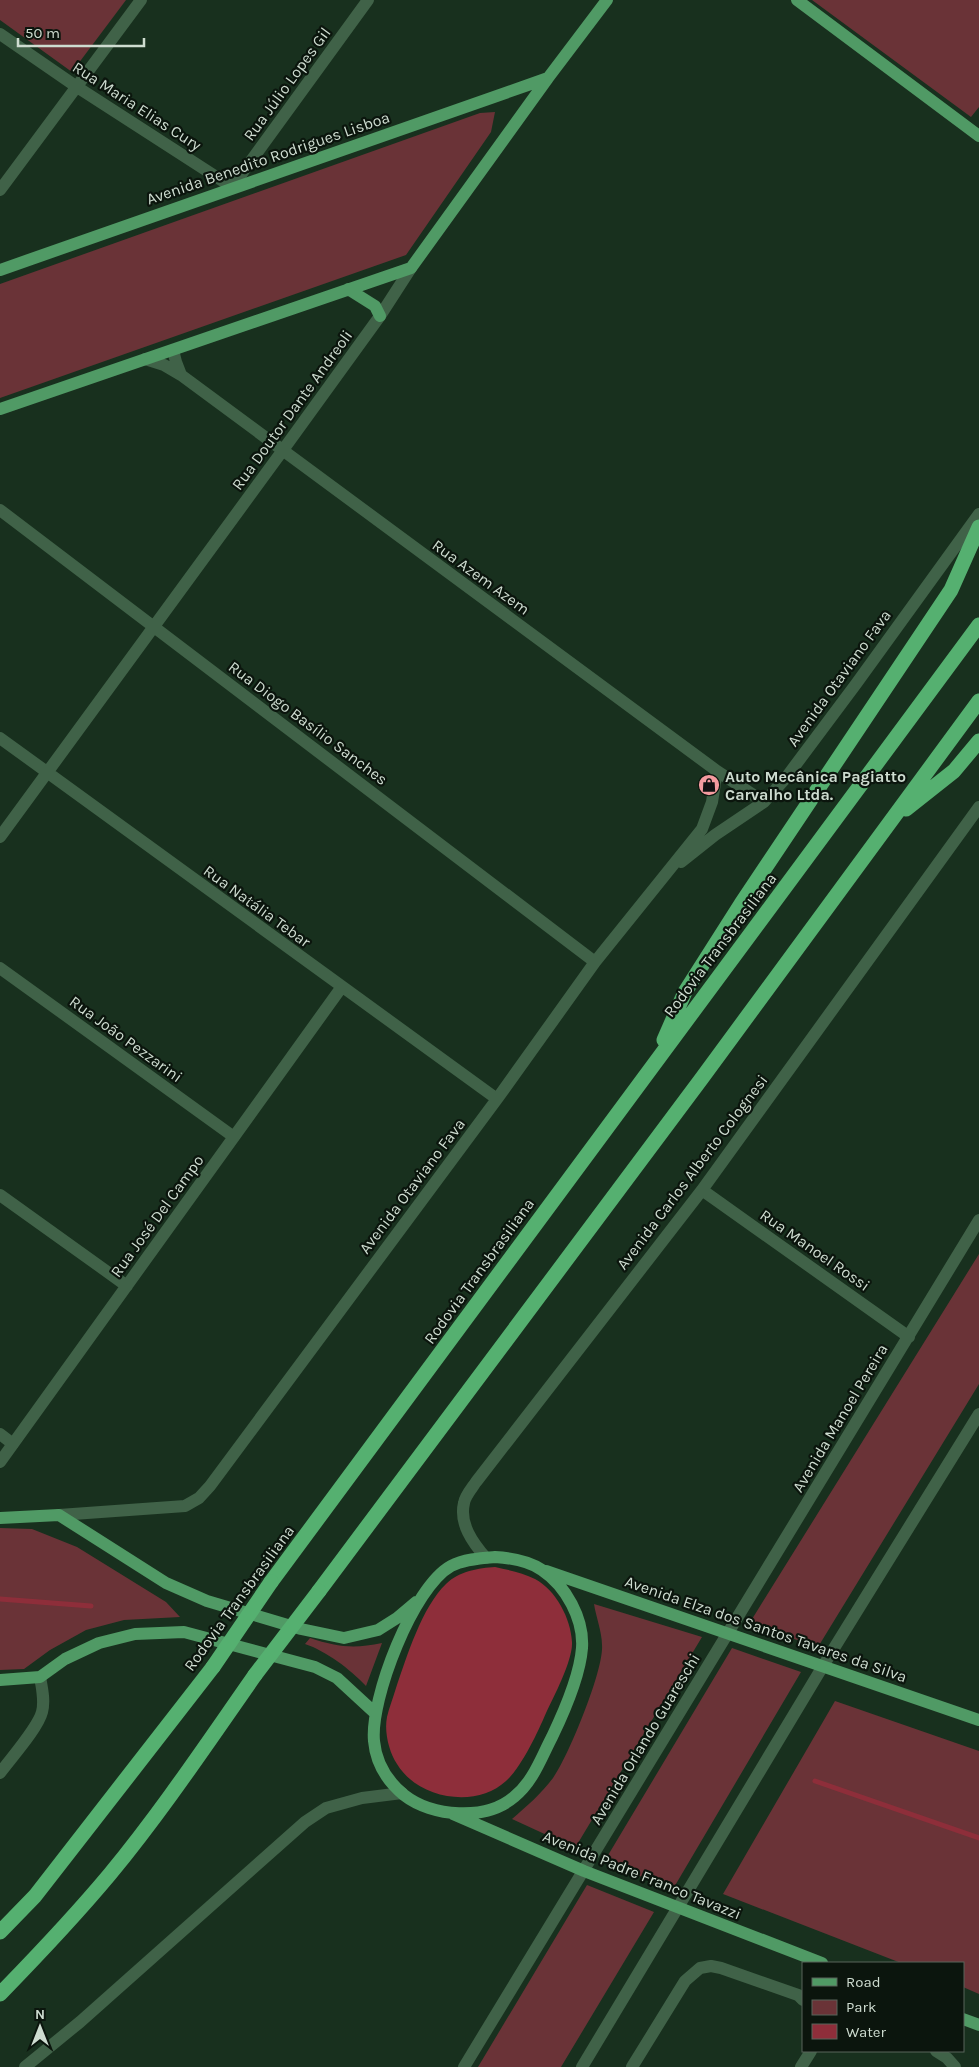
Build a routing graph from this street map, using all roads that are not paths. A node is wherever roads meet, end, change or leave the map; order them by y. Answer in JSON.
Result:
{"nodes":[{"id":1,"x":142,"y":0,"type":"edge"},
{"id":2,"x":368,"y":0,"type":"edge"},
{"id":3,"x":607,"y":0,"type":"edge"},
{"id":4,"x":797,"y":0,"type":"edge"},
{"id":5,"x":0,"y":34,"type":"edge"},
{"id":6,"x":548,"y":78,"type":"junction"},
{"id":7,"x":77,"y":87,"type":"junction"},
{"id":8,"x":977,"y":131,"type":"edge"},
{"id":9,"x":232,"y":187,"type":"junction"},
{"id":10,"x":0,"y":190,"type":"edge"},
{"id":11,"x":411,"y":268,"type":"junction"},
{"id":12,"x":0,"y":270,"type":"edge"},
{"id":13,"x":348,"y":289,"type":"junction"},
{"id":14,"x":380,"y":316,"type":"junction"},
{"id":15,"x":173,"y":350,"type":"junction"},
{"id":16,"x":145,"y":359,"type":"junction"},
{"id":17,"x":182,"y":375,"type":"junction"},
{"id":18,"x":0,"y":409,"type":"edge"},
{"id":19,"x":283,"y":450,"type":"junction"},
{"id":20,"x":0,"y":510,"type":"edge"},
{"id":21,"x":979,"y":514,"type":"edge"},
{"id":22,"x":979,"y":527,"type":"edge"},
{"id":23,"x":979,"y":625,"type":"edge"},
{"id":24,"x":154,"y":626,"type":"junction"},
{"id":25,"x":979,"y":701,"type":"edge"},
{"id":26,"x":0,"y":738,"type":"edge"},
{"id":27,"x":979,"y":742,"type":"edge"},
{"id":28,"x":717,"y":771,"type":"junction"},
{"id":29,"x":47,"y":772,"type":"junction"},
{"id":30,"x":764,"y":802,"type":"junction"},
{"id":31,"x":979,"y":807,"type":"edge"},
{"id":32,"x":891,"y":821,"type":"junction"},
{"id":33,"x":0,"y":837,"type":"edge"},
{"id":34,"x":660,"y":880,"type":"junction"},
{"id":35,"x":595,"y":962,"type":"junction"},
{"id":36,"x":0,"y":968,"type":"edge"},
{"id":37,"x":341,"y":988,"type":"junction"},
{"id":38,"x":652,"y":1066,"type":"junction"},
{"id":39,"x":496,"y":1099,"type":"junction"},
{"id":40,"x":234,"y":1137,"type":"junction"},
{"id":41,"x":702,"y":1190,"type":"junction"},
{"id":42,"x":0,"y":1195,"type":"edge"},
{"id":43,"x":979,"y":1220,"type":"edge"},
{"id":44,"x":127,"y":1286,"type":"junction"},
{"id":45,"x":908,"y":1337,"type":"junction"},
{"id":46,"x":979,"y":1414,"type":"edge"},
{"id":47,"x":0,"y":1434,"type":"edge"},
{"id":48,"x":13,"y":1444,"type":"junction"},
{"id":49,"x":0,"y":1462,"type":"edge"},
{"id":50,"x":59,"y":1515,"type":"junction"},
{"id":51,"x":0,"y":1518,"type":"edge"},
{"id":52,"x":486,"y":1558,"type":"junction"},
{"id":53,"x":542,"y":1570,"type":"junction"},
{"id":54,"x":419,"y":1599,"type":"junction"},
{"id":55,"x":729,"y":1633,"type":"junction"},
{"id":56,"x":823,"y":1666,"type":"junction"},
{"id":57,"x":40,"y":1677,"type":"junction"},
{"id":58,"x":0,"y":1680,"type":"edge"},
{"id":59,"x":376,"y":1713,"type":"junction"},
{"id":60,"x":979,"y":1720,"type":"edge"},
{"id":61,"x":0,"y":1773,"type":"edge"},
{"id":62,"x":402,"y":1793,"type":"junction"},
{"id":63,"x":452,"y":1813,"type":"junction"},
{"id":64,"x":584,"y":1870,"type":"junction"},
{"id":65,"x":678,"y":1907,"type":"junction"},
{"id":66,"x":0,"y":1932,"type":"edge"},
{"id":67,"x":819,"y":1962,"type":"edge"},
{"id":68,"x":0,"y":1994,"type":"edge"},
{"id":69,"x":802,"y":1999,"type":"edge"},
{"id":70,"x":964,"y":2019,"type":"edge"},
{"id":71,"x":979,"y":2025,"type":"edge"},
{"id":72,"x":810,"y":2052,"type":"edge"},
{"id":73,"x":938,"y":2052,"type":"edge"},
{"id":74,"x":25,"y":2067,"type":"edge"},
{"id":75,"x":464,"y":2067,"type":"edge"},
{"id":76,"x":582,"y":2067,"type":"edge"},
{"id":77,"x":632,"y":2067,"type":"edge"},
{"id":78,"x":801,"y":2067,"type":"edge"},
{"id":79,"x":955,"y":2067,"type":"edge"}],
"edges":[{"from":1,"to":7,"type":"street"},
{"from":2,"to":9,"type":"street","name":"Rua Júlio Lopes Gil"},
{"from":3,"to":6,"type":"main road","name":"Rua Doutor Dante Andreoli"},
{"from":4,"to":8,"type":"main road"},
{"from":5,"to":7,"type":"street","name":"Rua Maria Elias Cury"},
{"from":6,"to":9,"type":"main road","name":"Avenida Benedito Rodrigues Lisboa"},
{"from":6,"to":11,"type":"main road","name":"Rua Doutor Dante Andreoli"},
{"from":7,"to":9,"type":"street","name":"Rua Maria Elias Cury"},
{"from":7,"to":10,"type":"street"},
{"from":9,"to":12,"type":"main road","name":"Avenida Benedito Rodrigues Lisboa"},
{"from":11,"to":13,"type":"main road"},
{"from":11,"to":14,"type":"street","name":"Rua Doutor Dante Andreoli"},
{"from":13,"to":14,"type":"main road"},
{"from":13,"to":15,"type":"main road"},
{"from":14,"to":19,"type":"street","name":"Rua Doutor Dante Andreoli"},
{"from":15,"to":16,"type":"main road"},
{"from":15,"to":17,"type":"street"},
{"from":16,"to":17,"type":"street","name":"Rua Azem Azem"},
{"from":16,"to":18,"type":"main road"},
{"from":17,"to":19,"type":"street","name":"Rua Azem Azem"},
{"from":19,"to":24,"type":"street","name":"Rua Doutor Dante Andreoli"},
{"from":19,"to":28,"type":"street","name":"Rua Azem Azem"},
{"from":20,"to":24,"type":"street","name":"Rua Diogo Basílio Sanches"},
{"from":21,"to":30,"type":"street","name":"Avenida Otaviano Fava"},
{"from":22,"to":38,"type":"highway"},
{"from":23,"to":38,"type":"highway","name":"Rodovia Transbrasiliana"},
{"from":24,"to":29,"type":"street","name":"Rua Doutor Dante Andreoli"},
{"from":24,"to":35,"type":"street","name":"Rua Diogo Basílio Sanches"},
{"from":25,"to":32,"type":"highway"},
{"from":26,"to":29,"type":"street","name":"Rua Natália Tebar"},
{"from":27,"to":32,"type":"highway"},
{"from":28,"to":30,"type":"street","name":"Rua Azem Azem"},
{"from":28,"to":34,"type":"street","name":"Avenida Otaviano Fava"},
{"from":29,"to":33,"type":"street","name":"Rua Doutor Dante Andreoli"},
{"from":29,"to":37,"type":"street","name":"Rua Natália Tebar"},
{"from":30,"to":34,"type":"street","name":"Avenida Otaviano Fava"},
{"from":31,"to":41,"type":"street","name":"Avenida Carlos Alberto Colognesi"},
{"from":32,"to":68,"type":"highway","bridge":true},
{"from":34,"to":35,"type":"street","name":"Avenida Otaviano Fava"},
{"from":35,"to":39,"type":"street","name":"Avenida Otaviano Fava"},
{"from":36,"to":40,"type":"street","name":"Rua João Pezzarini"},
{"from":37,"to":39,"type":"street","name":"Rua Natália Tebar"},
{"from":37,"to":40,"type":"street","name":"Rua José Del Campo"},
{"from":38,"to":66,"type":"highway","name":"Rodovia Transbrasiliana","bridge":true},
{"from":39,"to":50,"type":"street","name":"Avenida Otaviano Fava"},
{"from":40,"to":44,"type":"street","name":"Rua José Del Campo"},
{"from":41,"to":45,"type":"street","name":"Rua Manoel Rossi"},
{"from":41,"to":52,"type":"street","name":"Avenida Carlos Alberto Colognesi"},
{"from":42,"to":44,"type":"street"},
{"from":43,"to":45,"type":"street","name":"Avenida Manoel Pereira"},
{"from":44,"to":48,"type":"street","name":"Rua José Del Campo"},
{"from":45,"to":55,"type":"street","name":"Avenida Manoel Pereira"},
{"from":46,"to":56,"type":"street"},
{"from":47,"to":48,"type":"street"},
{"from":48,"to":49,"type":"street","name":"Rua José Del Campo"},
{"from":50,"to":51,"type":"main road"},
{"from":50,"to":54,"type":"main road"},
{"from":52,"to":53,"type":"main road","name":"Avenida Elza dos Santos Tavares da Silva"},
{"from":52,"to":54,"type":"main road","name":"Avenida Elza dos Santos Tavares da Silva"},
{"from":53,"to":55,"type":"main road","name":"Avenida Elza dos Santos Tavares da Silva"},
{"from":53,"to":63,"type":"main road"},
{"from":54,"to":59,"type":"main road"},
{"from":55,"to":56,"type":"main road","name":"Avenida Elza dos Santos Tavares da Silva"},
{"from":55,"to":64,"type":"street","name":"Avenida Orlando Guareschi"},
{"from":56,"to":60,"type":"main road","name":"Avenida Elza dos Santos Tavares da Silva"},
{"from":56,"to":65,"type":"street"},
{"from":57,"to":58,"type":"main road"},
{"from":57,"to":59,"type":"main road"},
{"from":57,"to":61,"type":"street"},
{"from":59,"to":62,"type":"main road"},
{"from":62,"to":63,"type":"main road"},
{"from":62,"to":74,"type":"street"},
{"from":63,"to":64,"type":"main road","name":"Avenida Padre Franco Tavazzi"},
{"from":64,"to":65,"type":"main road","name":"Avenida Padre Franco Tavazzi"},
{"from":64,"to":75,"type":"street","name":"Avenida Orlando Guareschi"},
{"from":65,"to":67,"type":"main road","name":"Avenida Padre Franco Tavazzi"},
{"from":65,"to":76,"type":"street"},
{"from":69,"to":77,"type":"street"},
{"from":70,"to":71,"type":"main road"},
{"from":72,"to":78,"type":"street"},
{"from":73,"to":79,"type":"street"}]}
